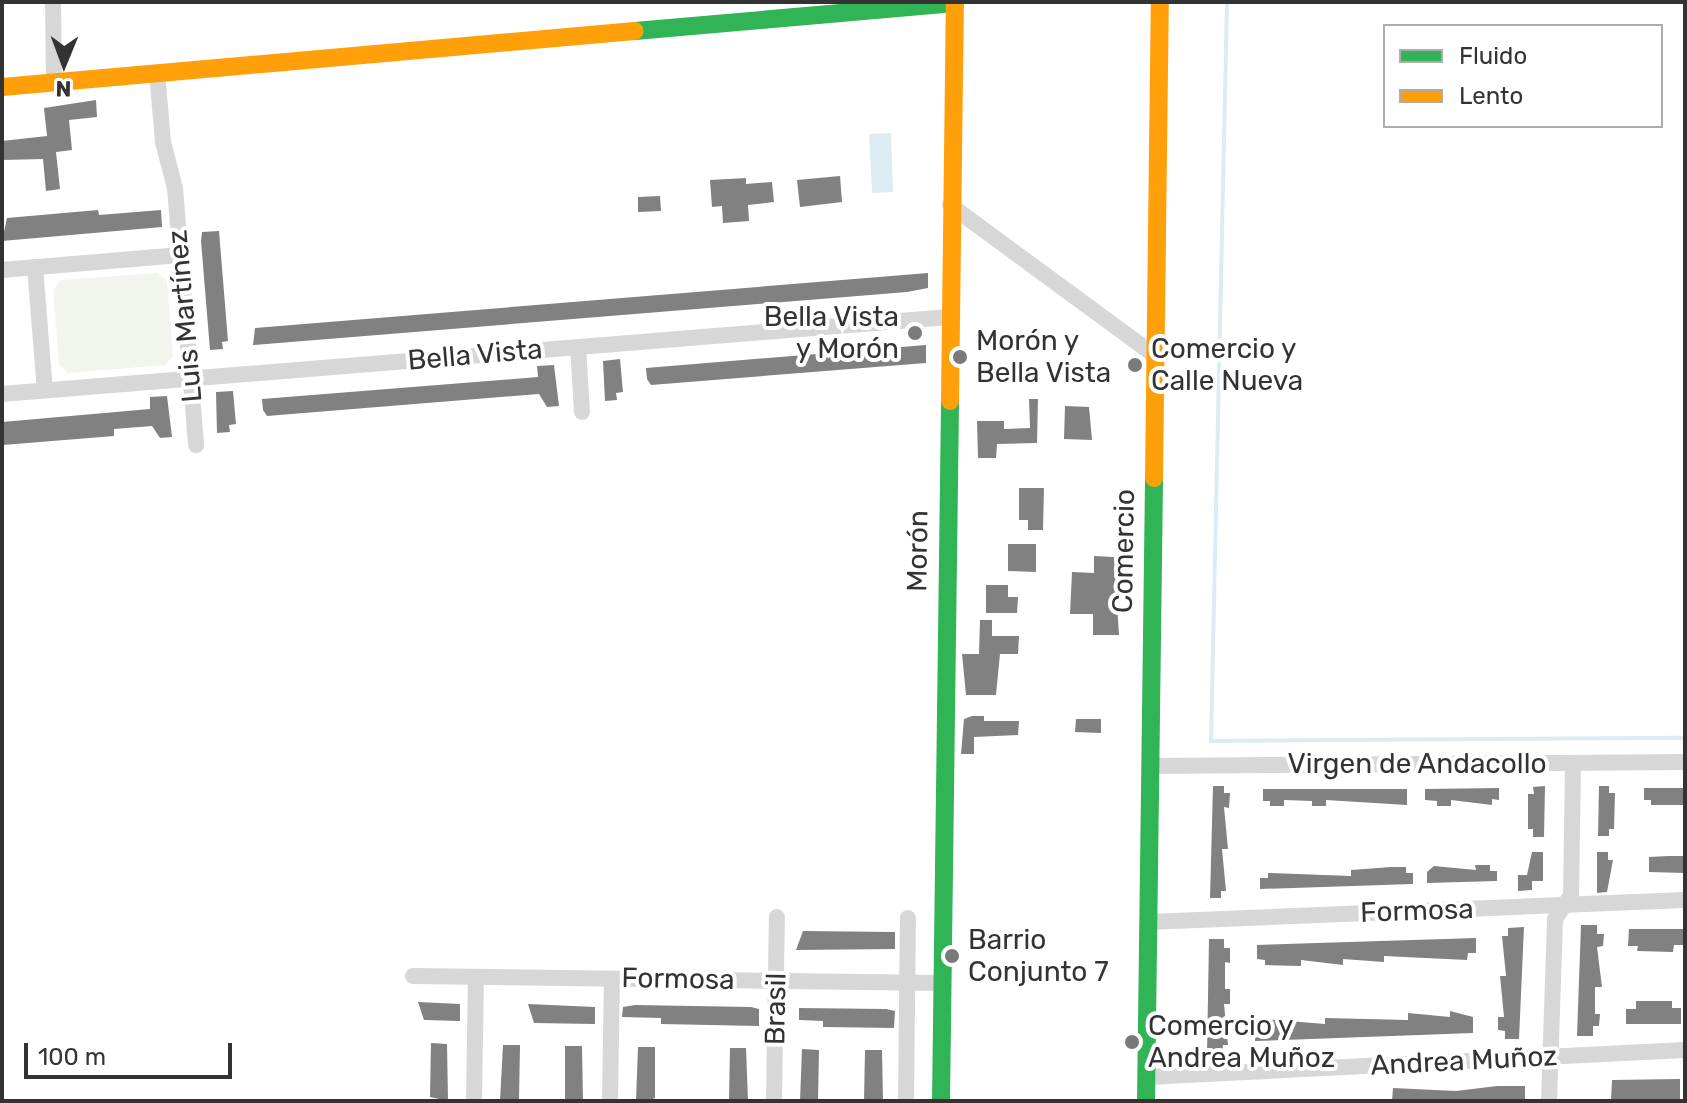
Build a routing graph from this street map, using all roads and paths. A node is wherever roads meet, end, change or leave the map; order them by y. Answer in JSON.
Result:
{"nodes":[{"id":1,"x":53,"y":2,"type":"edge"},
{"id":2,"x":955,"y":2,"type":"edge"},
{"id":3,"x":1160,"y":2,"type":"edge"},
{"id":4,"x":157,"y":73,"type":"junction"},
{"id":5,"x":54,"y":82,"type":"junction"},
{"id":6,"x":2,"y":87,"type":"edge"},
{"id":7,"x":950,"y":205,"type":"junction"},
{"id":8,"x":180,"y":255,"type":"junction"},
{"id":9,"x":35,"y":267,"type":"junction"},
{"id":10,"x":2,"y":270,"type":"edge"},
{"id":11,"x":949,"y":317,"type":"junction"},
{"id":12,"x":578,"y":347,"type":"junction"},
{"id":13,"x":1154,"y":355,"type":"junction"},
{"id":14,"x":190,"y":378,"type":"junction"},
{"id":15,"x":45,"y":390,"type":"junction"},
{"id":16,"x":2,"y":394,"type":"edge"},
{"id":17,"x":582,"y":412,"type":"dead end"},
{"id":18,"x":196,"y":445,"type":"dead end"},
{"id":19,"x":1685,"y":762,"type":"edge"},
{"id":20,"x":1573,"y":763,"type":"junction"},
{"id":21,"x":1150,"y":766,"type":"junction"},
{"id":22,"x":1685,"y":900,"type":"edge"},
{"id":23,"x":1564,"y":905,"type":"junction"},
{"id":24,"x":777,"y":917,"type":"dead end"},
{"id":25,"x":908,"y":918,"type":"dead end"},
{"id":26,"x":1148,"y":922,"type":"junction"},
{"id":27,"x":413,"y":976,"type":"dead end"},
{"id":28,"x":476,"y":977,"type":"junction"},
{"id":29,"x":612,"y":979,"type":"junction"},
{"id":30,"x":776,"y":981,"type":"junction"},
{"id":31,"x":907,"y":983,"type":"junction"},
{"id":32,"x":942,"y":983,"type":"junction"},
{"id":33,"x":1685,"y":1050,"type":"edge"},
{"id":34,"x":1550,"y":1057,"type":"junction"},
{"id":35,"x":1147,"y":1077,"type":"junction"},
{"id":36,"x":474,"y":1101,"type":"edge"},
{"id":37,"x":610,"y":1101,"type":"edge"},
{"id":38,"x":774,"y":1101,"type":"edge"},
{"id":39,"x":906,"y":1101,"type":"edge"},
{"id":40,"x":941,"y":1101,"type":"edge"},
{"id":41,"x":1146,"y":1101,"type":"edge"},
{"id":42,"x":1549,"y":1101,"type":"edge"}],
"edges":[{"from":1,"to":5,"type":"street"},
{"from":2,"to":4,"type":"street"},
{"from":2,"to":7,"type":"street","name":"Morón"},
{"from":3,"to":13,"type":"street","name":"Comercio"},
{"from":4,"to":5,"type":"street"},
{"from":4,"to":8,"type":"street","name":"Luis Martínez"},
{"from":5,"to":6,"type":"street"},
{"from":7,"to":11,"type":"street","name":"Morón"},
{"from":7,"to":13,"type":"street"},
{"from":8,"to":9,"type":"street"},
{"from":8,"to":14,"type":"street","name":"Luis Martínez"},
{"from":9,"to":10,"type":"street"},
{"from":9,"to":15,"type":"street"},
{"from":11,"to":12,"type":"street","name":"Bella Vista"},
{"from":11,"to":32,"type":"street","name":"Morón"},
{"from":12,"to":14,"type":"street","name":"Bella Vista"},
{"from":12,"to":17,"type":"street"},
{"from":13,"to":21,"type":"street","name":"Comercio"},
{"from":14,"to":15,"type":"street","name":"Bella Vista"},
{"from":14,"to":18,"type":"street","name":"Luis Martínez"},
{"from":15,"to":16,"type":"street","name":"Bella Vista"},
{"from":19,"to":20,"type":"street","name":"Virgen de Andacollo"},
{"from":20,"to":21,"type":"street","name":"Virgen de Andacollo"},
{"from":20,"to":23,"type":"street"},
{"from":21,"to":26,"type":"street","name":"Comercio"},
{"from":22,"to":23,"type":"street","name":"Formosa"},
{"from":23,"to":26,"type":"street","name":"Formosa"},
{"from":23,"to":34,"type":"street"},
{"from":24,"to":30,"type":"street","name":"Brasil"},
{"from":25,"to":31,"type":"street"},
{"from":26,"to":35,"type":"street","name":"Comercio"},
{"from":27,"to":28,"type":"street","name":"Formosa"},
{"from":28,"to":29,"type":"street","name":"Formosa"},
{"from":28,"to":36,"type":"street"},
{"from":29,"to":30,"type":"street","name":"Formosa"},
{"from":29,"to":37,"type":"street"},
{"from":30,"to":31,"type":"street","name":"Formosa"},
{"from":30,"to":38,"type":"street","name":"Brasil"},
{"from":31,"to":32,"type":"street","name":"Formosa"},
{"from":31,"to":39,"type":"street"},
{"from":32,"to":40,"type":"street","name":"Morón"},
{"from":33,"to":34,"type":"street","name":"Andrea Muñoz"},
{"from":34,"to":35,"type":"street","name":"Andrea Muñoz"},
{"from":34,"to":42,"type":"street"},
{"from":35,"to":41,"type":"street","name":"Comercio"}]}
